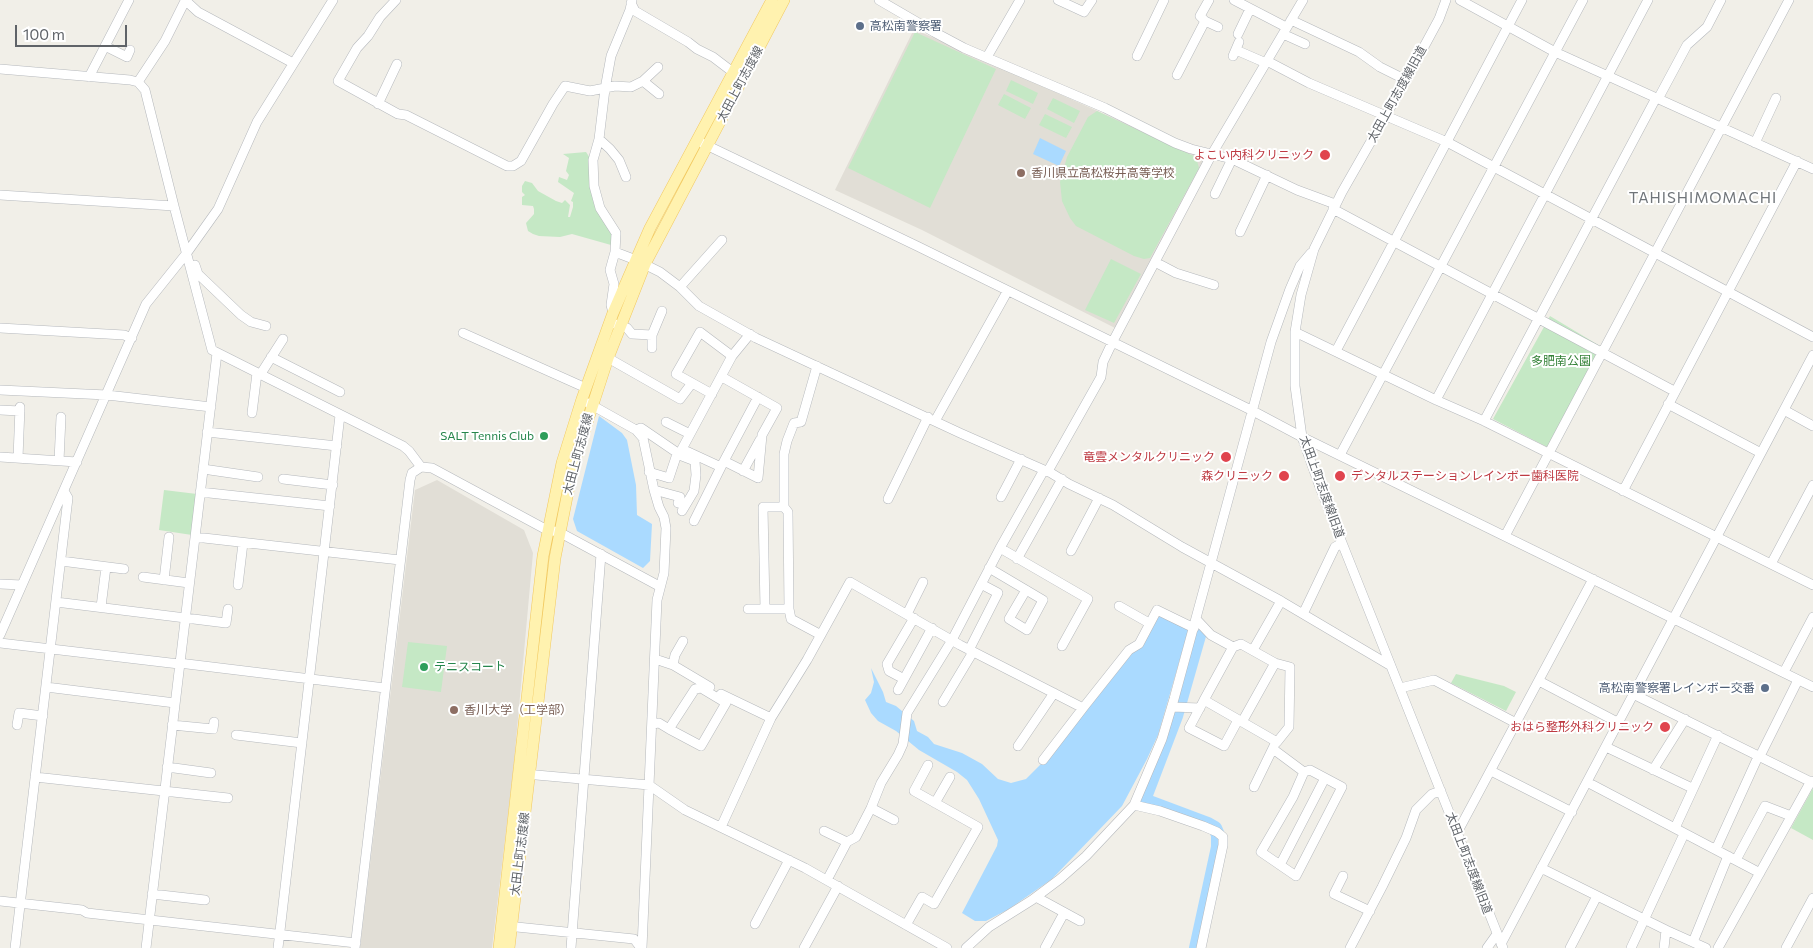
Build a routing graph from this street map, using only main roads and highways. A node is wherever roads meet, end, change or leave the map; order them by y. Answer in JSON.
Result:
{"nodes":[{"id":1,"x":772,"y":0,"type":"edge"},
{"id":2,"x":784,"y":0,"type":"edge"},
{"id":3,"x":741,"y":68,"type":"junction"},
{"id":4,"x":641,"y":262,"type":"junction"},
{"id":5,"x":615,"y":320,"type":"junction"},
{"id":6,"x":586,"y":397,"type":"junction"},
{"id":7,"x":525,"y":774,"type":"junction"},
{"id":8,"x":507,"y":926,"type":"junction"},
{"id":9,"x":499,"y":948,"type":"edge"},
{"id":10,"x":509,"y":948,"type":"edge"}],
"edges":[{"from":1,"to":3,"type":"main road","name":"太田上町志度線"},
{"from":2,"to":3,"type":"main road","name":"太田上町志度線"},
{"from":3,"to":4,"type":"main road","name":"太田上町志度線"},
{"from":3,"to":4,"type":"main road","name":"太田上町志度線"},
{"from":4,"to":5,"type":"main road","name":"太田上町志度線"},
{"from":5,"to":6,"type":"main road","name":"太田上町志度線"},
{"from":5,"to":6,"type":"main road","name":"太田上町志度線"},
{"from":6,"to":7,"type":"main road","name":"太田上町志度線"},
{"from":6,"to":7,"type":"main road","name":"太田上町志度線"},
{"from":7,"to":8,"type":"main road","name":"太田上町志度線"},
{"from":8,"to":9,"type":"main road","name":"太田上町志度線"},
{"from":8,"to":10,"type":"main road","name":"太田上町志度線"}]}
